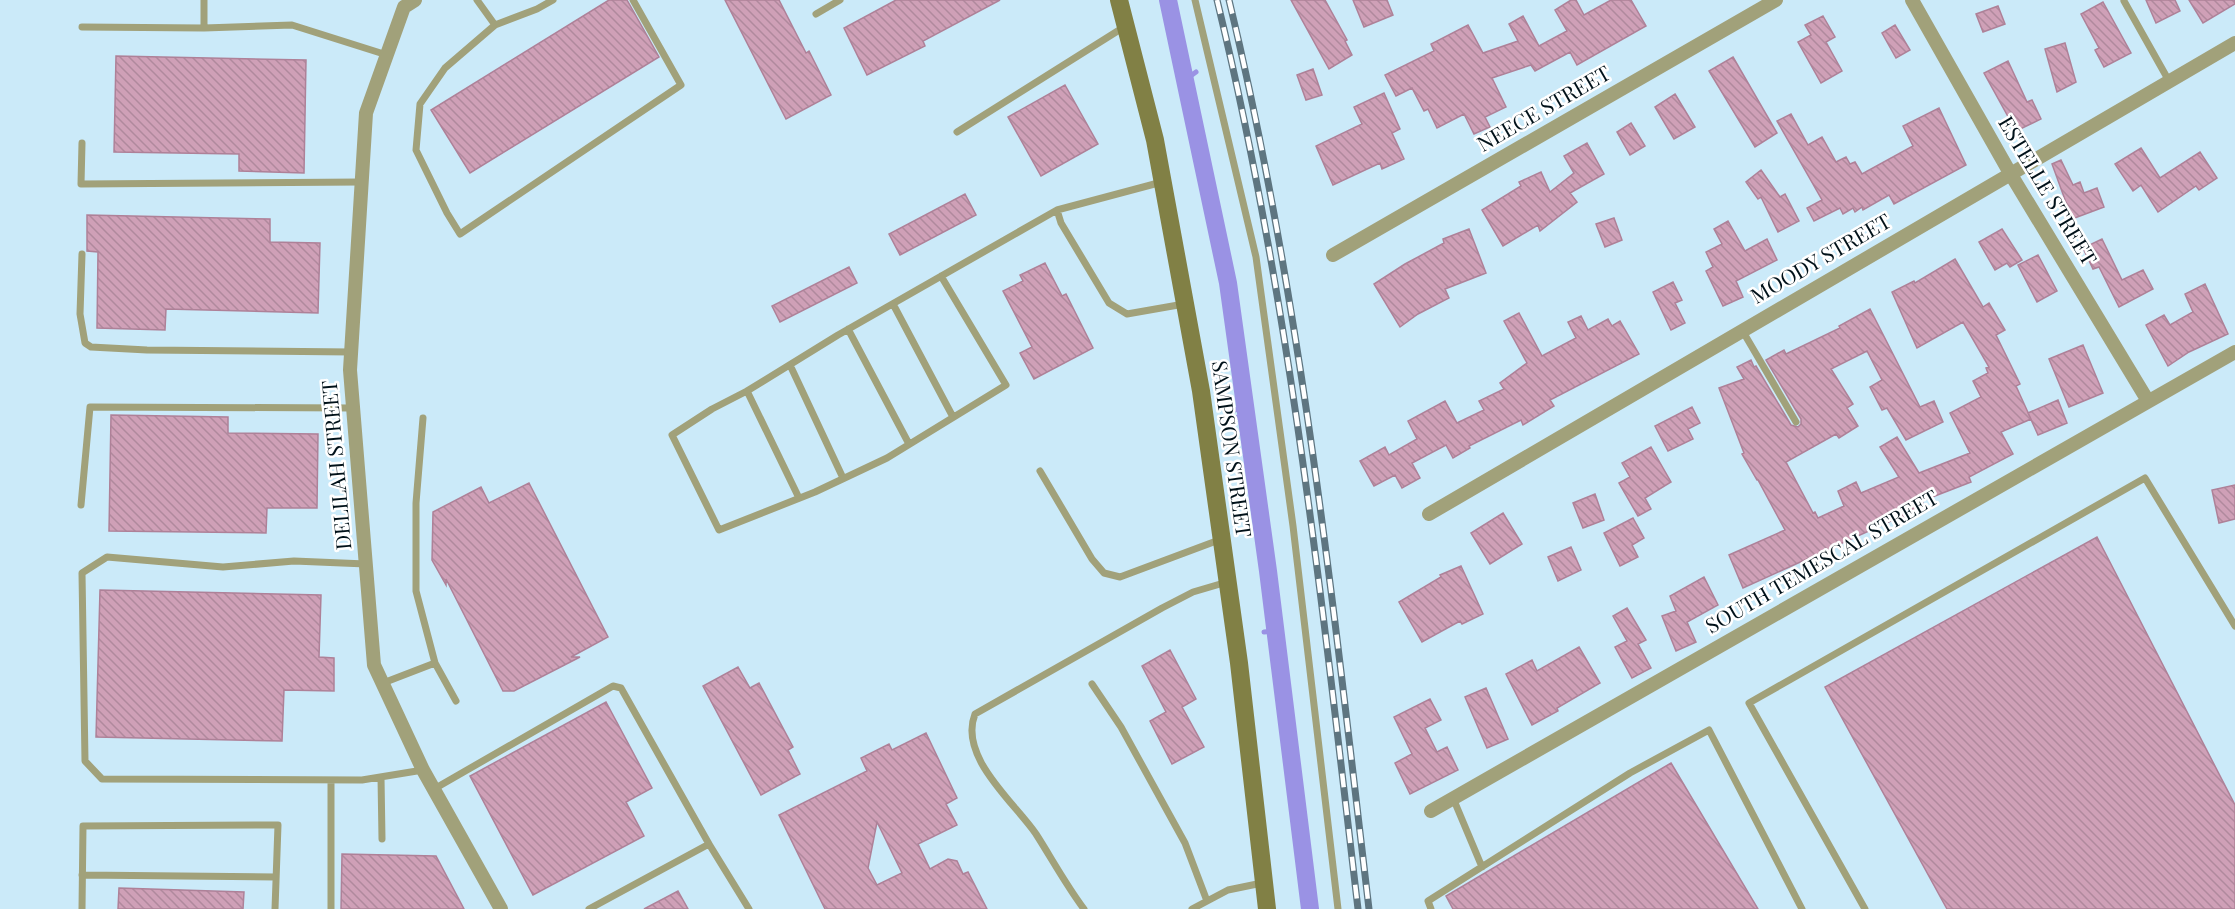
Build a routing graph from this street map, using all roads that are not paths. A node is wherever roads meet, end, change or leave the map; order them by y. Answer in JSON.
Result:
{"nodes":[{"id":1,"x":204,"y":0,"type":"edge"},
{"id":2,"x":415,"y":0,"type":"edge"},
{"id":3,"x":477,"y":0,"type":"edge"},
{"id":4,"x":553,"y":0,"type":"edge"},
{"id":5,"x":633,"y":0,"type":"edge"},
{"id":6,"x":840,"y":0,"type":"edge"},
{"id":7,"x":1119,"y":0,"type":"edge"},
{"id":8,"x":1194,"y":0,"type":"edge"},
{"id":9,"x":1776,"y":0,"type":"edge"},
{"id":10,"x":1912,"y":0,"type":"edge"},
{"id":11,"x":2124,"y":1,"type":"edge"},
{"id":12,"x":816,"y":14,"type":"dead end"},
{"id":13,"x":495,"y":25,"type":"junction"},
{"id":14,"x":1126,"y":26,"type":"junction"},
{"id":15,"x":82,"y":27,"type":"dead end"},
{"id":16,"x":204,"y":28,"type":"junction"},
{"id":17,"x":2235,"y":43,"type":"edge"},
{"id":18,"x":387,"y":55,"type":"junction"},
{"id":19,"x":2169,"y":81,"type":"junction"},
{"id":20,"x":957,"y":132,"type":"dead end"},
{"id":21,"x":82,"y":143,"type":"dead end"},
{"id":22,"x":2010,"y":173,"type":"junction"},
{"id":23,"x":362,"y":182,"type":"junction"},
{"id":24,"x":1163,"y":182,"type":"junction"},
{"id":25,"x":1057,"y":210,"type":"junction"},
{"id":26,"x":82,"y":255,"type":"dead end"},
{"id":27,"x":1333,"y":255,"type":"dead end"},
{"id":28,"x":941,"y":276,"type":"junction"},
{"id":29,"x":1185,"y":303,"type":"junction"},
{"id":30,"x":893,"y":304,"type":"junction"},
{"id":31,"x":848,"y":329,"type":"junction"},
{"id":32,"x":1742,"y":330,"type":"junction"},
{"id":33,"x":351,"y":352,"type":"junction"},
{"id":34,"x":2235,"y":352,"type":"edge"},
{"id":35,"x":790,"y":365,"type":"junction"},
{"id":36,"x":747,"y":392,"type":"junction"},
{"id":37,"x":2148,"y":401,"type":"junction"},
{"id":38,"x":353,"y":408,"type":"junction"},
{"id":39,"x":953,"y":417,"type":"junction"},
{"id":40,"x":423,"y":418,"type":"dead end"},
{"id":41,"x":1796,"y":422,"type":"dead end"},
{"id":42,"x":909,"y":444,"type":"junction"},
{"id":43,"x":1040,"y":471,"type":"dead end"},
{"id":44,"x":843,"y":478,"type":"junction"},
{"id":45,"x":799,"y":498,"type":"junction"},
{"id":46,"x":81,"y":505,"type":"dead end"},
{"id":47,"x":1429,"y":514,"type":"dead end"},
{"id":48,"x":1221,"y":539,"type":"junction"},
{"id":49,"x":366,"y":564,"type":"junction"},
{"id":50,"x":1227,"y":582,"type":"junction"},
{"id":51,"x":2235,"y":626,"type":"edge"},
{"id":52,"x":435,"y":663,"type":"junction"},
{"id":53,"x":383,"y":683,"type":"junction"},
{"id":54,"x":1092,"y":684,"type":"dead end"},
{"id":55,"x":456,"y":701,"type":"dead end"},
{"id":56,"x":423,"y":770,"type":"junction"},
{"id":57,"x":381,"y":777,"type":"junction"},
{"id":58,"x":331,"y":780,"type":"junction"},
{"id":59,"x":434,"y":790,"type":"junction"},
{"id":60,"x":1454,"y":798,"type":"junction"},
{"id":61,"x":1431,"y":811,"type":"dead end"},
{"id":62,"x":382,"y":839,"type":"dead end"},
{"id":63,"x":709,"y":844,"type":"junction"},
{"id":64,"x":1482,"y":867,"type":"junction"},
{"id":65,"x":82,"y":875,"type":"junction"},
{"id":66,"x":276,"y":877,"type":"junction"},
{"id":67,"x":1264,"y":883,"type":"junction"},
{"id":68,"x":1207,"y":901,"type":"junction"},
{"id":69,"x":82,"y":909,"type":"edge"},
{"id":70,"x":275,"y":909,"type":"edge"},
{"id":71,"x":331,"y":909,"type":"edge"},
{"id":72,"x":501,"y":909,"type":"edge"},
{"id":73,"x":589,"y":909,"type":"edge"},
{"id":74,"x":749,"y":909,"type":"edge"},
{"id":75,"x":1084,"y":909,"type":"edge"},
{"id":76,"x":1192,"y":909,"type":"edge"},
{"id":77,"x":1267,"y":909,"type":"edge"},
{"id":78,"x":1338,"y":909,"type":"edge"},
{"id":79,"x":1431,"y":909,"type":"edge"},
{"id":80,"x":1802,"y":909,"type":"edge"},
{"id":81,"x":1865,"y":909,"type":"edge"}],
"edges":[{"from":1,"to":16,"type":"lane"},
{"from":2,"to":18,"type":"street","name":"DELILAH STREET"},
{"from":3,"to":13,"type":"lane"},
{"from":4,"to":13,"type":"lane"},
{"from":5,"to":13,"type":"lane"},
{"from":6,"to":12,"type":"lane"},
{"from":7,"to":14,"type":"street","name":"SAMPSON STREET"},
{"from":8,"to":78,"type":"lane"},
{"from":9,"to":27,"type":"street","name":"NEECE STREET"},
{"from":10,"to":22,"type":"street","name":"ESTELLE STREET"},
{"from":11,"to":19,"type":"lane"},
{"from":14,"to":20,"type":"lane"},
{"from":14,"to":24,"type":"street","name":"SAMPSON STREET"},
{"from":15,"to":16,"type":"lane"},
{"from":16,"to":18,"type":"lane"},
{"from":17,"to":19,"type":"street","name":"MOODY STREET"},
{"from":18,"to":23,"type":"street","name":"DELILAH STREET"},
{"from":19,"to":22,"type":"street","name":"MOODY STREET"},
{"from":21,"to":23,"type":"lane"},
{"from":22,"to":32,"type":"street","name":"MOODY STREET"},
{"from":22,"to":37,"type":"street","name":"ESTELLE STREET"},
{"from":23,"to":33,"type":"street","name":"DELILAH STREET"},
{"from":24,"to":25,"type":"lane"},
{"from":24,"to":29,"type":"street","name":"SAMPSON STREET"},
{"from":25,"to":28,"type":"lane"},
{"from":25,"to":29,"type":"lane"},
{"from":26,"to":33,"type":"lane"},
{"from":28,"to":30,"type":"lane"},
{"from":28,"to":39,"type":"lane"},
{"from":29,"to":48,"type":"street","name":"SAMPSON STREET"},
{"from":30,"to":31,"type":"lane"},
{"from":30,"to":39,"type":"lane"},
{"from":31,"to":35,"type":"lane"},
{"from":31,"to":42,"type":"lane"},
{"from":32,"to":41,"type":"lane"},
{"from":32,"to":47,"type":"street","name":"MOODY STREET"},
{"from":33,"to":38,"type":"street","name":"DELILAH STREET"},
{"from":34,"to":37,"type":"street","name":"SOUTH TEMESCAL STREET"},
{"from":35,"to":36,"type":"lane"},
{"from":35,"to":44,"type":"lane"},
{"from":36,"to":45,"type":"lane"},
{"from":36,"to":45,"type":"lane"},
{"from":37,"to":60,"type":"street","name":"SOUTH TEMESCAL STREET"},
{"from":38,"to":46,"type":"lane"},
{"from":38,"to":49,"type":"street","name":"DELILAH STREET"},
{"from":39,"to":42,"type":"lane"},
{"from":40,"to":52,"type":"lane"},
{"from":42,"to":44,"type":"lane"},
{"from":43,"to":48,"type":"lane"},
{"from":44,"to":45,"type":"lane"},
{"from":48,"to":50,"type":"street","name":"SAMPSON STREET"},
{"from":49,"to":53,"type":"street","name":"DELILAH STREET"},
{"from":49,"to":58,"type":"lane"},
{"from":50,"to":67,"type":"street","name":"SAMPSON STREET"},
{"from":50,"to":75,"type":"lane"},
{"from":51,"to":81,"type":"lane"},
{"from":52,"to":53,"type":"lane"},
{"from":52,"to":55,"type":"lane"},
{"from":53,"to":56,"type":"street","name":"DELILAH STREET"},
{"from":54,"to":68,"type":"lane"},
{"from":56,"to":57,"type":"lane"},
{"from":56,"to":59,"type":"street","name":"DELILAH STREET"},
{"from":57,"to":58,"type":"lane"},
{"from":57,"to":62,"type":"lane"},
{"from":58,"to":71,"type":"lane"},
{"from":59,"to":63,"type":"lane"},
{"from":59,"to":72,"type":"street","name":"DELILAH STREET"},
{"from":60,"to":61,"type":"street","name":"SOUTH TEMESCAL STREET"},
{"from":60,"to":64,"type":"lane"},
{"from":63,"to":73,"type":"lane"},
{"from":63,"to":74,"type":"lane"},
{"from":64,"to":79,"type":"lane"},
{"from":64,"to":80,"type":"lane"},
{"from":65,"to":66,"type":"lane"},
{"from":65,"to":66,"type":"lane"},
{"from":65,"to":69,"type":"lane"},
{"from":66,"to":70,"type":"lane"},
{"from":67,"to":68,"type":"lane"},
{"from":67,"to":77,"type":"street","name":"SAMPSON STREET"},
{"from":68,"to":76,"type":"lane"}]}
